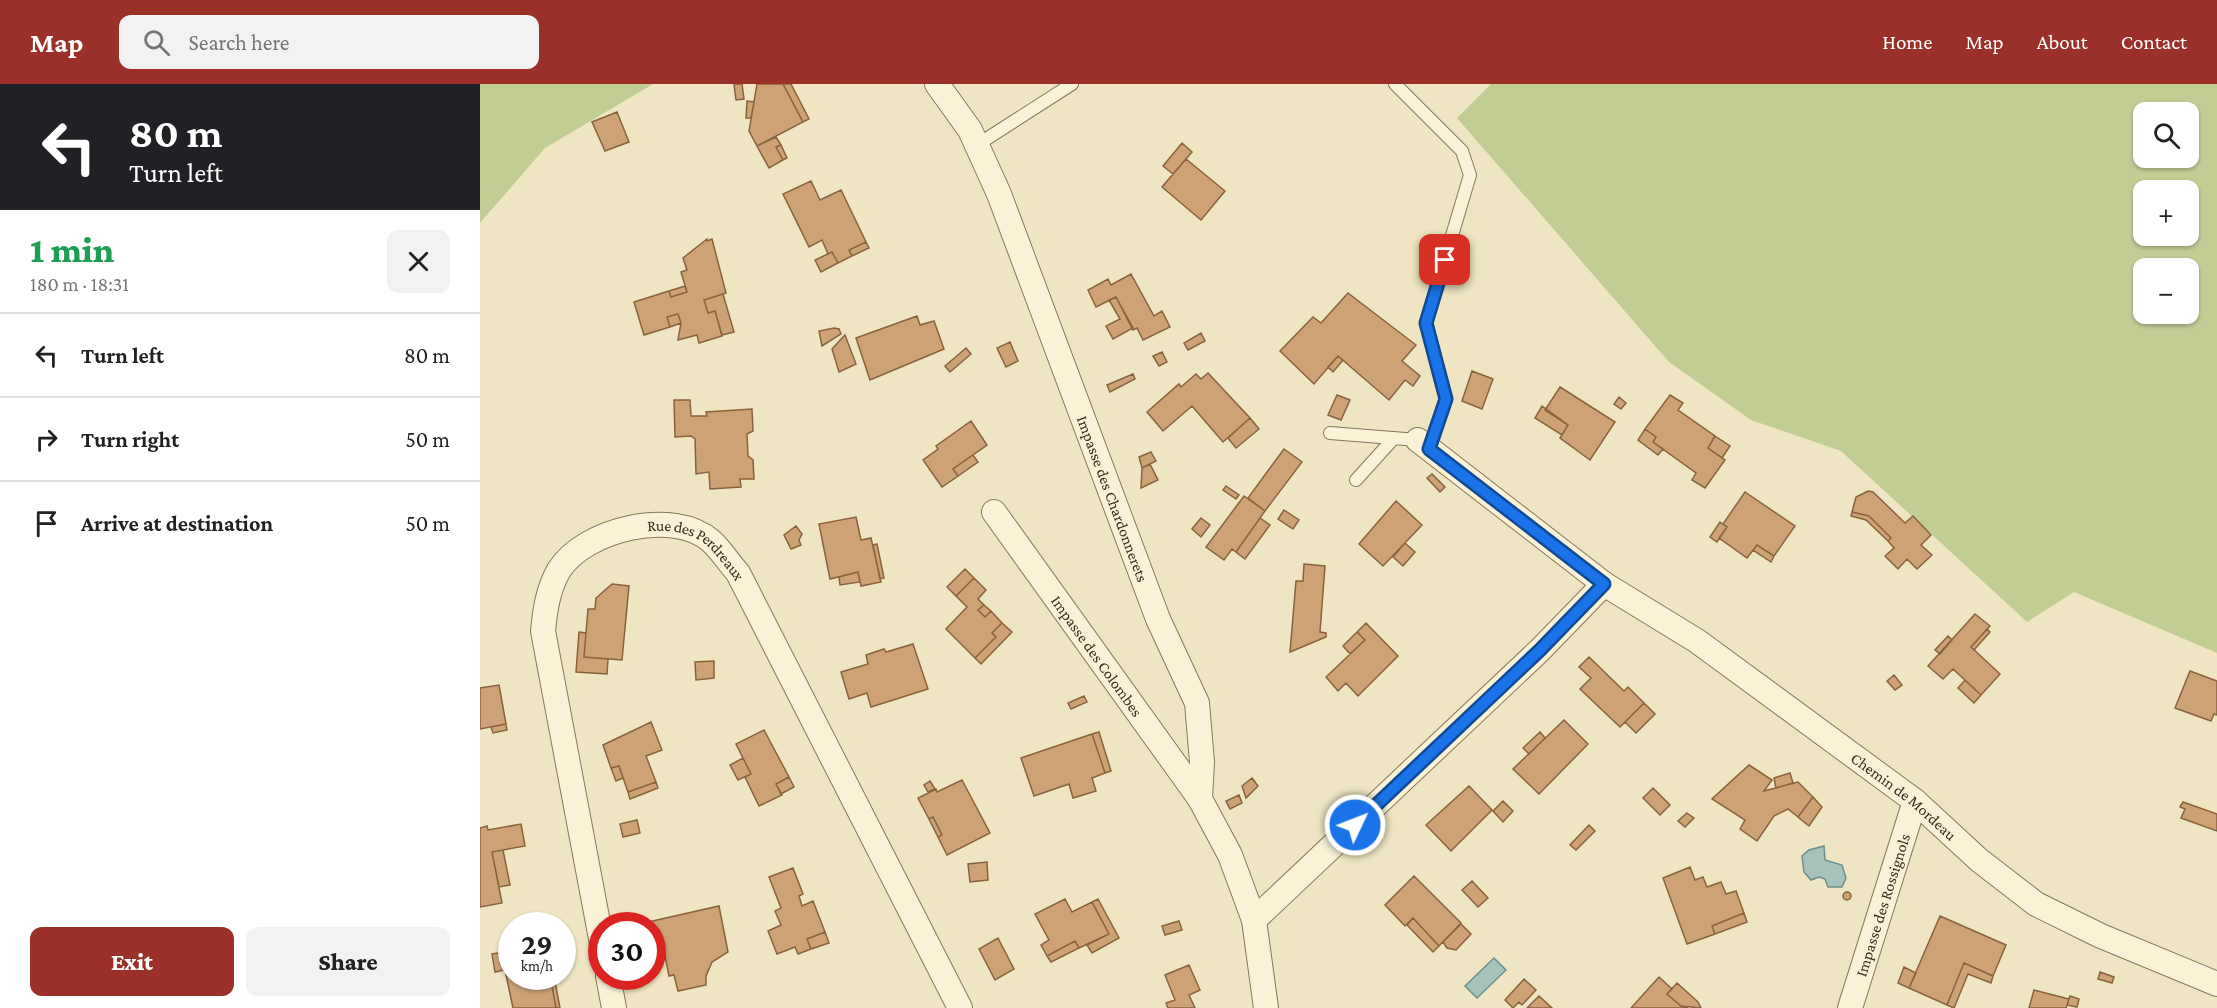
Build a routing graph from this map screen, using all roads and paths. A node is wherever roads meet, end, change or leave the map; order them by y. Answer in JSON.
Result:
{"nodes":[{"id":1,"x":937,"y":84,"type":"edge"},
{"id":2,"x":1072,"y":84,"type":"edge"},
{"id":3,"x":1395,"y":84,"type":"edge"},
{"id":4,"x":977,"y":145,"type":"junction"},
{"id":5,"x":1330,"y":434,"type":"dead end"},
{"id":6,"x":1394,"y":438,"type":"junction"},
{"id":7,"x":1423,"y":445,"type":"junction"},
{"id":8,"x":1356,"y":480,"type":"dead end"},
{"id":9,"x":994,"y":512,"type":"dead end"},
{"id":10,"x":1604,"y":584,"type":"junction"},
{"id":11,"x":1200,"y":799,"type":"junction"},
{"id":12,"x":1915,"y":801,"type":"junction"},
{"id":13,"x":596,"y":912,"type":"edge"},
{"id":14,"x":1254,"y":920,"type":"junction"},
{"id":15,"x":2217,"y":984,"type":"edge"},
{"id":16,"x":611,"y":990,"type":"edge"},
{"id":17,"x":614,"y":1008,"type":"edge"},
{"id":18,"x":960,"y":1008,"type":"edge"},
{"id":19,"x":1266,"y":1008,"type":"edge"},
{"id":20,"x":1850,"y":1008,"type":"edge"}],
"edges":[{"from":1,"to":4,"type":"street","name":"Impasse des Chardonnerets"},
{"from":2,"to":4,"type":"lane"},
{"from":3,"to":7,"type":"lane"},
{"from":4,"to":11,"type":"street","name":"Impasse des Chardonnerets"},
{"from":5,"to":6,"type":"lane"},
{"from":6,"to":7,"type":"lane"},
{"from":6,"to":8,"type":"lane"},
{"from":7,"to":10,"type":"street","name":"Chemin de Mordeau"},
{"from":9,"to":11,"type":"street","name":"Impasse des Colombes"},
{"from":10,"to":12,"type":"street","name":"Chemin de Mordeau"},
{"from":10,"to":14,"type":"street"},
{"from":11,"to":14,"type":"street"},
{"from":12,"to":15,"type":"street","name":"Chemin de Mordeau"},
{"from":12,"to":20,"type":"street","name":"Impasse des Rossignols"},
{"from":13,"to":18,"type":"street","name":"Rue des Perdreaux"},
{"from":14,"to":19,"type":"street"},
{"from":16,"to":17,"type":"street"}]}
